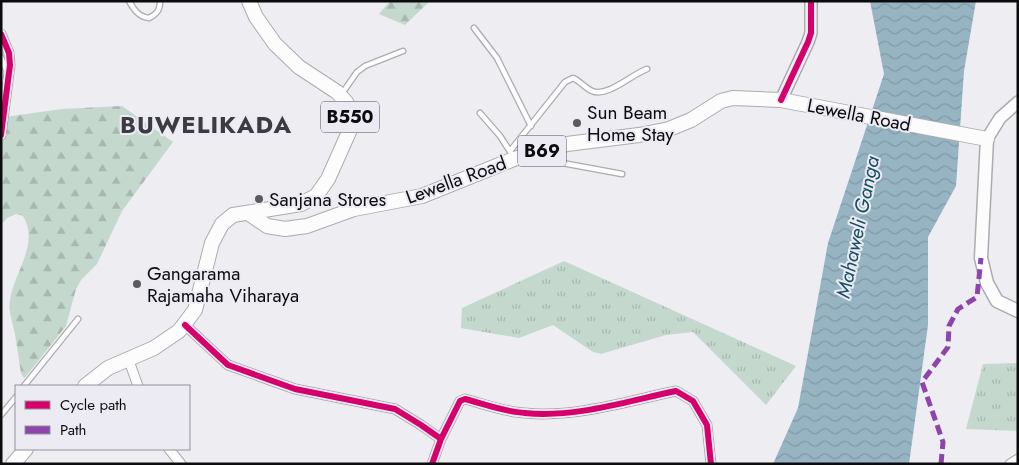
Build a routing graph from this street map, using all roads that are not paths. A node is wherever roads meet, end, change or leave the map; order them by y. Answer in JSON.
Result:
{"nodes":[{"id":1,"x":129,"y":1,"type":"edge"},
{"id":2,"x":160,"y":1,"type":"edge"},
{"id":3,"x":249,"y":1,"type":"edge"},
{"id":4,"x":811,"y":1,"type":"edge"},
{"id":5,"x":474,"y":28,"type":"dead end"},
{"id":6,"x":1,"y":34,"type":"edge"},
{"id":7,"x":403,"y":51,"type":"dead end"},
{"id":8,"x":1,"y":58,"type":"edge"},
{"id":9,"x":647,"y":69,"type":"dead end"},
{"id":10,"x":9,"y":80,"type":"junction"},
{"id":11,"x":340,"y":96,"type":"junction"},
{"id":12,"x":781,"y":100,"type":"junction"},
{"id":13,"x":1018,"y":102,"type":"edge"},
{"id":14,"x":480,"y":113,"type":"dead end"},
{"id":15,"x":531,"y":126,"type":"junction"},
{"id":16,"x":1,"y":134,"type":"edge"},
{"id":17,"x":981,"y":138,"type":"junction"},
{"id":18,"x":545,"y":150,"type":"junction"},
{"id":19,"x":512,"y":155,"type":"junction"},
{"id":20,"x":622,"y":174,"type":"dead end"},
{"id":21,"x":248,"y":213,"type":"junction"},
{"id":22,"x":1018,"y":311,"type":"edge"},
{"id":23,"x":78,"y":319,"type":"dead end"},
{"id":24,"x":185,"y":325,"type":"junction"},
{"id":25,"x":128,"y":358,"type":"junction"},
{"id":26,"x":25,"y":385,"type":"edge"},
{"id":27,"x":86,"y":385,"type":"edge"},
{"id":28,"x":138,"y":385,"type":"edge"},
{"id":29,"x":15,"y":398,"type":"edge"},
{"id":30,"x":1,"y":415,"type":"edge"},
{"id":31,"x":441,"y":439,"type":"junction"},
{"id":32,"x":25,"y":450,"type":"edge"},
{"id":33,"x":170,"y":450,"type":"edge"},
{"id":34,"x":1018,"y":459,"type":"edge"},
{"id":35,"x":13,"y":464,"type":"edge"},
{"id":36,"x":181,"y":464,"type":"edge"},
{"id":37,"x":432,"y":464,"type":"edge"},
{"id":38,"x":711,"y":464,"type":"edge"},
{"id":39,"x":1010,"y":464,"type":"edge"}],
"edges":[{"from":1,"to":2,"type":"lane"},
{"from":3,"to":11,"type":"main road","number":"B550"},
{"from":4,"to":12,"type":"street"},
{"from":5,"to":15,"type":"lane"},
{"from":6,"to":10,"type":"street"},
{"from":7,"to":11,"type":"lane"},
{"from":8,"to":10,"type":"lane"},
{"from":9,"to":15,"type":"lane"},
{"from":10,"to":16,"type":"street"},
{"from":11,"to":21,"type":"main road","number":"B550"},
{"from":12,"to":17,"type":"main road","name":"Lewella Road","number":"B69"},
{"from":12,"to":18,"type":"main road","name":"Lewella Road","number":"B69"},
{"from":13,"to":17,"type":"street"},
{"from":14,"to":19,"type":"lane"},
{"from":15,"to":19,"type":"lane"},
{"from":17,"to":22,"type":"main road"},
{"from":18,"to":19,"type":"main road","name":"Lewella Road","number":"B69"},
{"from":18,"to":20,"type":"lane"},
{"from":19,"to":21,"type":"main road","name":"Lewella Road","number":"B69"},
{"from":21,"to":24,"type":"main road"},
{"from":23,"to":26,"type":"lane"},
{"from":24,"to":25,"type":"main road"},
{"from":24,"to":31,"type":"street"},
{"from":25,"to":27,"type":"main road"},
{"from":25,"to":28,"type":"street"},
{"from":29,"to":30,"type":"lane"},
{"from":31,"to":37,"type":"street"},
{"from":31,"to":38,"type":"street"},
{"from":32,"to":35,"type":"main road"},
{"from":33,"to":36,"type":"street"},
{"from":34,"to":39,"type":"street"}]}
